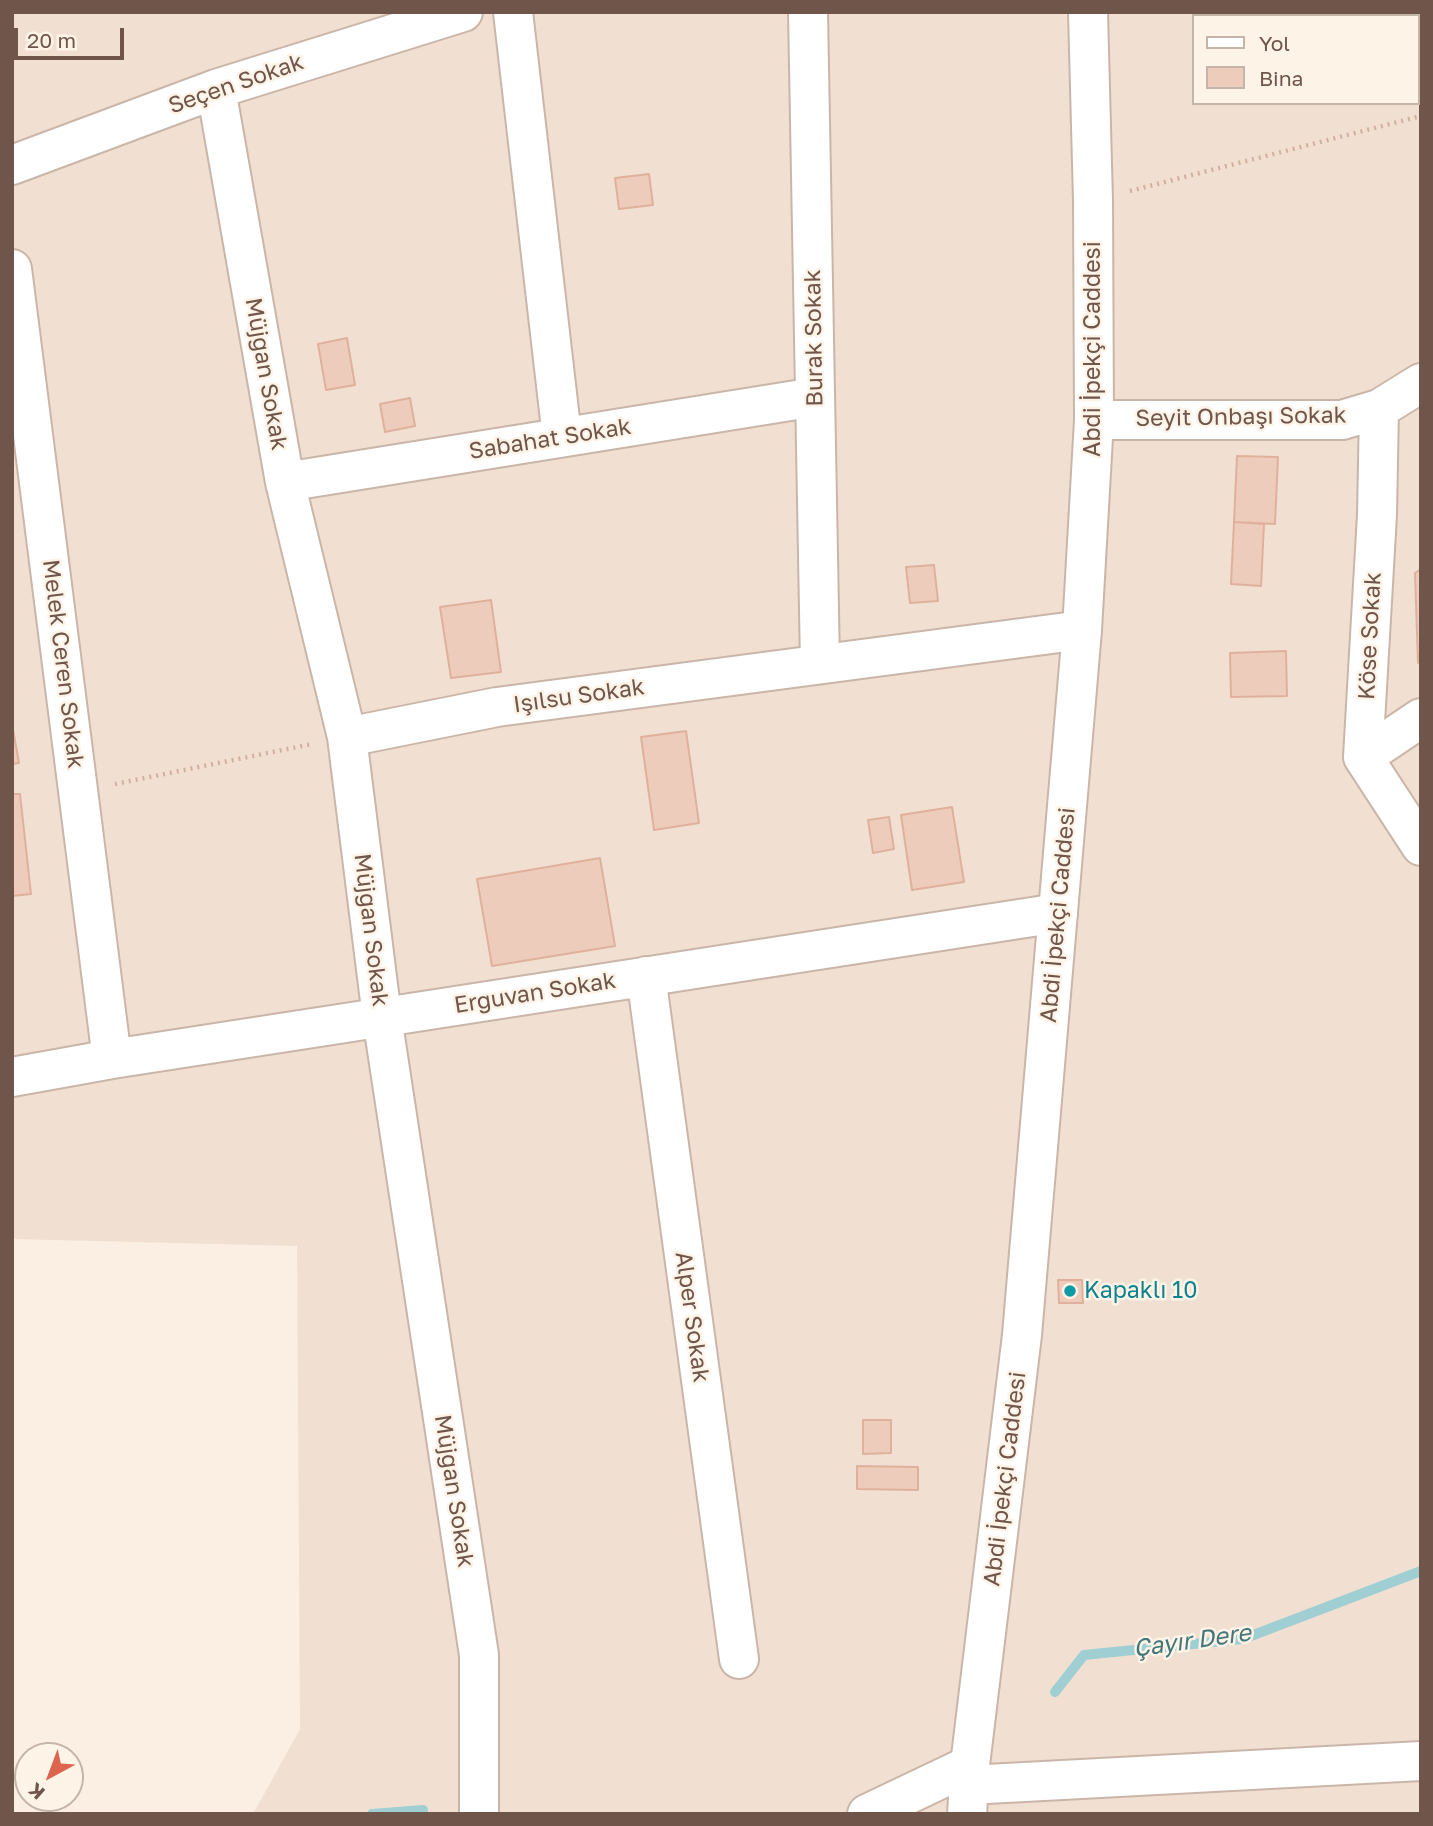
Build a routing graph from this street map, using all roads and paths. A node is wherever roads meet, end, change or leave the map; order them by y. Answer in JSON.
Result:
{"nodes":[{"id":1,"x":463,"y":12,"type":"edge"},
{"id":2,"x":513,"y":12,"type":"edge"},
{"id":3,"x":808,"y":12,"type":"edge"},
{"id":4,"x":1088,"y":12,"type":"edge"},
{"id":5,"x":216,"y":89,"type":"junction"},
{"id":6,"x":1421,"y":116,"type":"edge"},
{"id":7,"x":12,"y":165,"type":"edge"},
{"id":8,"x":1093,"y":201,"type":"junction"},
{"id":9,"x":12,"y":269,"type":"edge"},
{"id":10,"x":1421,"y":383,"type":"edge"},
{"id":11,"x":815,"y":397,"type":"junction"},
{"id":12,"x":1379,"y":409,"type":"junction"},
{"id":13,"x":1094,"y":420,"type":"junction"},
{"id":14,"x":562,"y":437,"type":"junction"},
{"id":15,"x":285,"y":482,"type":"junction"},
{"id":16,"x":1082,"y":629,"type":"junction"},
{"id":17,"x":820,"y":664,"type":"junction"},
{"id":18,"x":1421,"y":718,"type":"edge"},
{"id":19,"x":346,"y":737,"type":"junction"},
{"id":20,"x":1363,"y":757,"type":"junction"},
{"id":21,"x":79,"y":791,"type":"junction"},
{"id":22,"x":1421,"y":846,"type":"edge"},
{"id":23,"x":1058,"y":913,"type":"junction"},
{"id":24,"x":646,"y":976,"type":"junction"},
{"id":25,"x":382,"y":1017,"type":"junction"},
{"id":26,"x":112,"y":1059,"type":"junction"},
{"id":27,"x":12,"y":1077,"type":"edge"},
{"id":28,"x":739,"y":1659,"type":"dead end"},
{"id":29,"x":1421,"y":1761,"type":"edge"},
{"id":30,"x":968,"y":1788,"type":"edge"},
{"id":31,"x":479,"y":1796,"type":"edge"},
{"id":32,"x":867,"y":1814,"type":"edge"}],
"edges":[{"from":1,"to":5,"type":"street","name":"Seçen Sokak"},
{"from":2,"to":14,"type":"street"},
{"from":3,"to":11,"type":"street","name":"Burak Sokak"},
{"from":4,"to":8,"type":"street","name":"Abdi İpekçi Caddesi"},
{"from":5,"to":7,"type":"street","name":"Seçen Sokak"},
{"from":5,"to":15,"type":"street","name":"Müjgan Sokak"},
{"from":6,"to":8,"type":"path"},
{"from":8,"to":13,"type":"street","name":"Abdi İpekçi Caddesi"},
{"from":9,"to":21,"type":"street","name":"Melek Ceren Sokak"},
{"from":10,"to":12,"type":"street","name":"Seyit Onbaşı Sokak"},
{"from":11,"to":14,"type":"street","name":"Sabahat Sokak"},
{"from":11,"to":17,"type":"street","name":"Burak Sokak"},
{"from":12,"to":13,"type":"street","name":"Seyit Onbaşı Sokak"},
{"from":12,"to":20,"type":"street","name":"Köse Sokak"},
{"from":13,"to":16,"type":"street","name":"Abdi İpekçi Caddesi"},
{"from":14,"to":15,"type":"street","name":"Sabahat Sokak"},
{"from":15,"to":19,"type":"street","name":"Müjgan Sokak"},
{"from":16,"to":17,"type":"street","name":"Işılsu Sokak"},
{"from":16,"to":23,"type":"street","name":"Abdi İpekçi Caddesi"},
{"from":17,"to":19,"type":"street","name":"Işılsu Sokak"},
{"from":18,"to":20,"type":"street"},
{"from":19,"to":21,"type":"path"},
{"from":19,"to":25,"type":"street","name":"Müjgan Sokak"},
{"from":20,"to":22,"type":"street"},
{"from":21,"to":26,"type":"street","name":"Melek Ceren Sokak"},
{"from":23,"to":24,"type":"street","name":"Erguvan Sokak"},
{"from":23,"to":30,"type":"street","name":"Abdi İpekçi Caddesi"},
{"from":24,"to":25,"type":"street","name":"Erguvan Sokak"},
{"from":24,"to":28,"type":"street","name":"Alper Sokak"},
{"from":25,"to":26,"type":"street","name":"Erguvan Sokak"},
{"from":25,"to":31,"type":"street","name":"Müjgan Sokak"},
{"from":26,"to":27,"type":"street","name":"Erguvan Sokak"},
{"from":29,"to":30,"type":"street"},
{"from":30,"to":32,"type":"street"}]}
